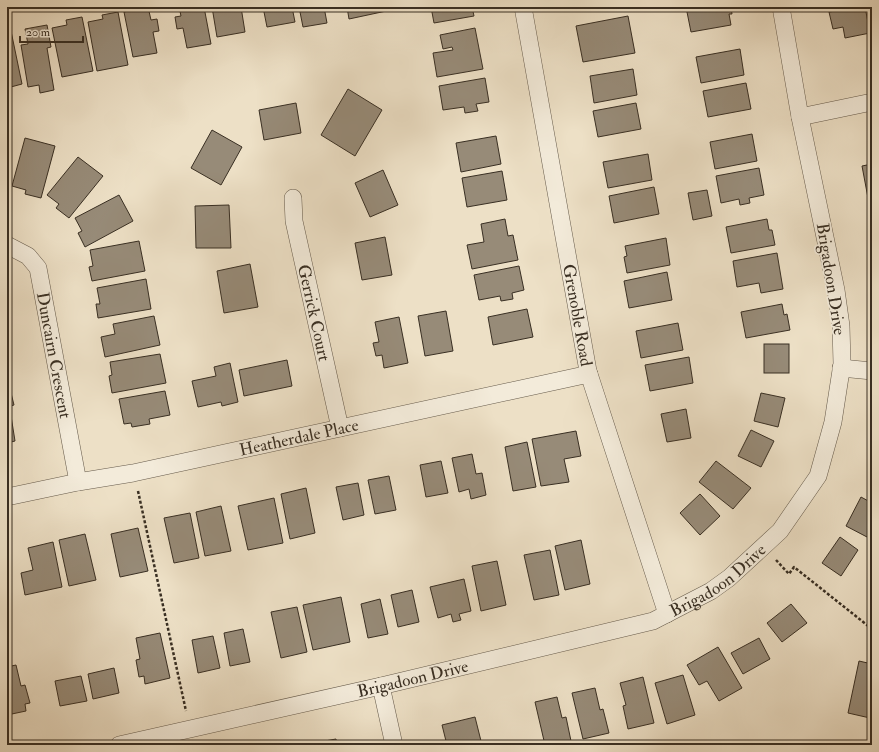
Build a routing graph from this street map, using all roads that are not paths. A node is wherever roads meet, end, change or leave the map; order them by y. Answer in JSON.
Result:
{"nodes":[{"id":1,"x":523,"y":7,"type":"edge"},
{"id":2,"x":781,"y":7,"type":"edge"},
{"id":3,"x":872,"y":102,"type":"edge"},
{"id":4,"x":800,"y":117,"type":"junction"},
{"id":5,"x":293,"y":198,"type":"dead end"},
{"id":6,"x":7,"y":245,"type":"edge"},
{"id":7,"x":841,"y":368,"type":"junction"},
{"id":8,"x":872,"y":370,"type":"edge"},
{"id":9,"x":589,"y":374,"type":"junction"},
{"id":10,"x":340,"y":428,"type":"junction"},
{"id":11,"x":78,"y":482,"type":"junction"},
{"id":12,"x":7,"y":497,"type":"edge"},
{"id":13,"x":666,"y":614,"type":"junction"},
{"id":14,"x":382,"y":686,"type":"junction"},
{"id":15,"x":125,"y":744,"type":"edge"},
{"id":16,"x":394,"y":745,"type":"edge"}],
"edges":[{"from":1,"to":9,"type":"street","name":"Grenoble Road"},
{"from":2,"to":4,"type":"street","name":"Brigadoon Drive"},
{"from":3,"to":4,"type":"street"},
{"from":4,"to":7,"type":"street","name":"Brigadoon Drive"},
{"from":5,"to":10,"type":"street","name":"Gerrick Court"},
{"from":6,"to":11,"type":"street","name":"Duncairn Crescent"},
{"from":7,"to":8,"type":"street"},
{"from":7,"to":13,"type":"street","name":"Brigadoon Drive"},
{"from":9,"to":10,"type":"street","name":"Heatherdale Place"},
{"from":9,"to":13,"type":"street","name":"Grenoble Road"},
{"from":10,"to":11,"type":"street","name":"Heatherdale Place"},
{"from":11,"to":12,"type":"street","name":"Heatherdale Place"},
{"from":13,"to":14,"type":"street","name":"Brigadoon Drive"},
{"from":14,"to":15,"type":"street","name":"Brigadoon Drive"},
{"from":14,"to":16,"type":"street"}]}
